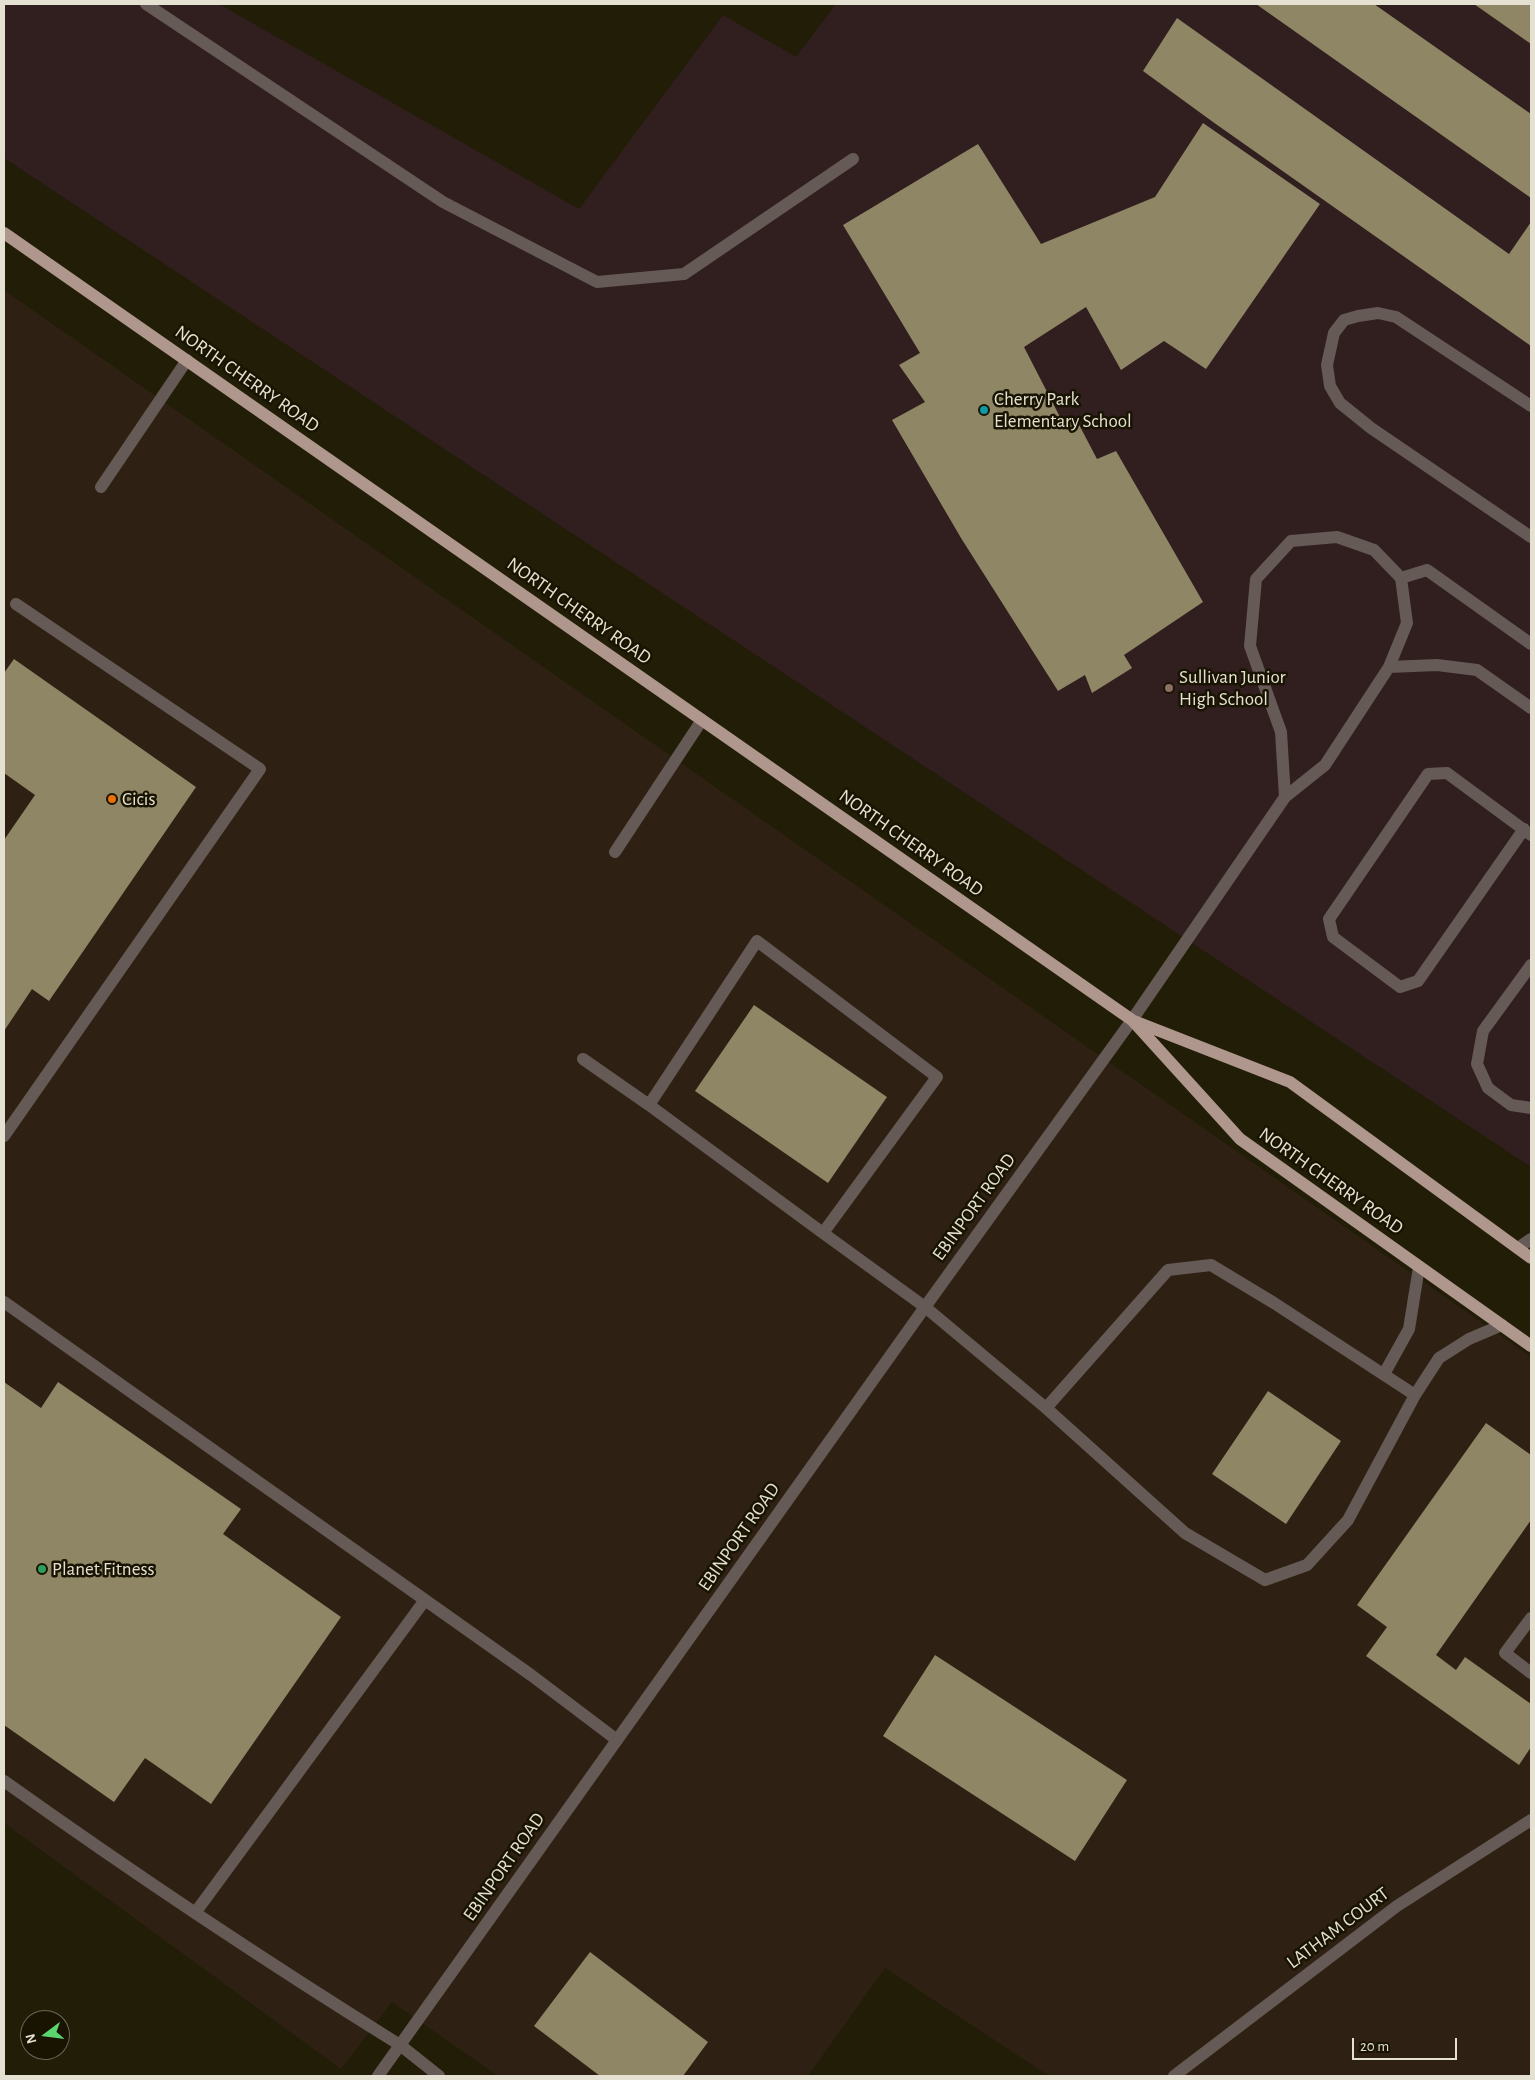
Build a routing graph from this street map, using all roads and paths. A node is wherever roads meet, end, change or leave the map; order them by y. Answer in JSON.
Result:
{"nodes":[{"id":1,"x":146,"y":4,"type":"edge"},
{"id":2,"x":853,"y":160,"type":"dead end"},
{"id":3,"x":4,"y":233,"type":"edge"},
{"id":4,"x":187,"y":360,"type":"junction"},
{"id":5,"x":1531,"y":406,"type":"edge"},
{"id":6,"x":101,"y":487,"type":"dead end"},
{"id":7,"x":1531,"y":537,"type":"edge"},
{"id":8,"x":1401,"y":578,"type":"junction"},
{"id":9,"x":16,"y":604,"type":"dead end"},
{"id":10,"x":1531,"y":644,"type":"edge"},
{"id":11,"x":1389,"y":667,"type":"junction"},
{"id":12,"x":1531,"y":708,"type":"edge"},
{"id":13,"x":702,"y":720,"type":"junction"},
{"id":14,"x":1285,"y":797,"type":"junction"},
{"id":15,"x":1527,"y":832,"type":"edge"},
{"id":16,"x":615,"y":852,"type":"dead end"},
{"id":17,"x":1531,"y":965,"type":"edge"},
{"id":18,"x":1132,"y":1020,"type":"junction"},
{"id":19,"x":583,"y":1059,"type":"dead end"},
{"id":20,"x":649,"y":1105,"type":"junction"},
{"id":21,"x":1531,"y":1108,"type":"edge"},
{"id":22,"x":4,"y":1136,"type":"edge"},
{"id":23,"x":823,"y":1234,"type":"junction"},
{"id":24,"x":1531,"y":1239,"type":"edge"},
{"id":25,"x":1518,"y":1248,"type":"junction"},
{"id":26,"x":1531,"y":1258,"type":"edge"},
{"id":27,"x":1419,"y":1267,"type":"junction"},
{"id":28,"x":4,"y":1302,"type":"edge"},
{"id":29,"x":925,"y":1308,"type":"junction"},
{"id":30,"x":1502,"y":1325,"type":"junction"},
{"id":31,"x":1531,"y":1346,"type":"edge"},
{"id":32,"x":1384,"y":1374,"type":"junction"},
{"id":33,"x":1415,"y":1395,"type":"junction"},
{"id":34,"x":1046,"y":1408,"type":"junction"},
{"id":35,"x":425,"y":1600,"type":"junction"},
{"id":36,"x":1531,"y":1618,"type":"edge"},
{"id":37,"x":1531,"y":1673,"type":"edge"},
{"id":38,"x":617,"y":1740,"type":"junction"},
{"id":39,"x":4,"y":1781,"type":"edge"},
{"id":40,"x":1531,"y":1820,"type":"edge"},
{"id":41,"x":195,"y":1913,"type":"junction"},
{"id":42,"x":400,"y":2045,"type":"junction"},
{"id":43,"x":378,"y":2076,"type":"edge"},
{"id":44,"x":439,"y":2076,"type":"edge"},
{"id":45,"x":1174,"y":2076,"type":"edge"}],
"edges":[{"from":1,"to":2,"type":"street"},
{"from":3,"to":4,"type":"main road","name":"NORTH CHERRY ROAD"},
{"from":4,"to":6,"type":"street"},
{"from":4,"to":13,"type":"main road","name":"NORTH CHERRY ROAD"},
{"from":5,"to":7,"type":"street"},
{"from":8,"to":10,"type":"street"},
{"from":8,"to":11,"type":"street","name":"EBINPORT ROAD"},
{"from":8,"to":14,"type":"street"},
{"from":9,"to":22,"type":"street"},
{"from":11,"to":12,"type":"street"},
{"from":11,"to":14,"type":"street","name":"EBINPORT ROAD"},
{"from":13,"to":16,"type":"street"},
{"from":13,"to":18,"type":"main road","name":"NORTH CHERRY ROAD"},
{"from":14,"to":18,"type":"street","name":"EBINPORT ROAD"},
{"from":15,"to":15,"type":"street"},
{"from":17,"to":21,"type":"street"},
{"from":18,"to":25,"type":"main road","name":"NORTH CHERRY ROAD"},
{"from":18,"to":27,"type":"main road","name":"NORTH CHERRY ROAD"},
{"from":18,"to":29,"type":"street","name":"EBINPORT ROAD"},
{"from":19,"to":20,"type":"street"},
{"from":20,"to":23,"type":"street"},
{"from":20,"to":23,"type":"street"},
{"from":23,"to":29,"type":"street"},
{"from":24,"to":25,"type":"street"},
{"from":25,"to":26,"type":"main road","name":"NORTH CHERRY ROAD"},
{"from":27,"to":30,"type":"main road","name":"NORTH CHERRY ROAD"},
{"from":27,"to":32,"type":"street"},
{"from":28,"to":35,"type":"street"},
{"from":29,"to":34,"type":"street"},
{"from":29,"to":38,"type":"street","name":"EBINPORT ROAD"},
{"from":30,"to":31,"type":"main road","name":"NORTH CHERRY ROAD"},
{"from":30,"to":33,"type":"street"},
{"from":32,"to":33,"type":"street"},
{"from":32,"to":34,"type":"street"},
{"from":33,"to":34,"type":"street"},
{"from":35,"to":38,"type":"street"},
{"from":35,"to":41,"type":"street"},
{"from":36,"to":37,"type":"street"},
{"from":38,"to":42,"type":"street","name":"EBINPORT ROAD"},
{"from":39,"to":41,"type":"street"},
{"from":40,"to":45,"type":"street","name":"LATHAM COURT"},
{"from":41,"to":42,"type":"street"},
{"from":42,"to":43,"type":"street","name":"EBINPORT ROAD"},
{"from":42,"to":44,"type":"street"}]}
